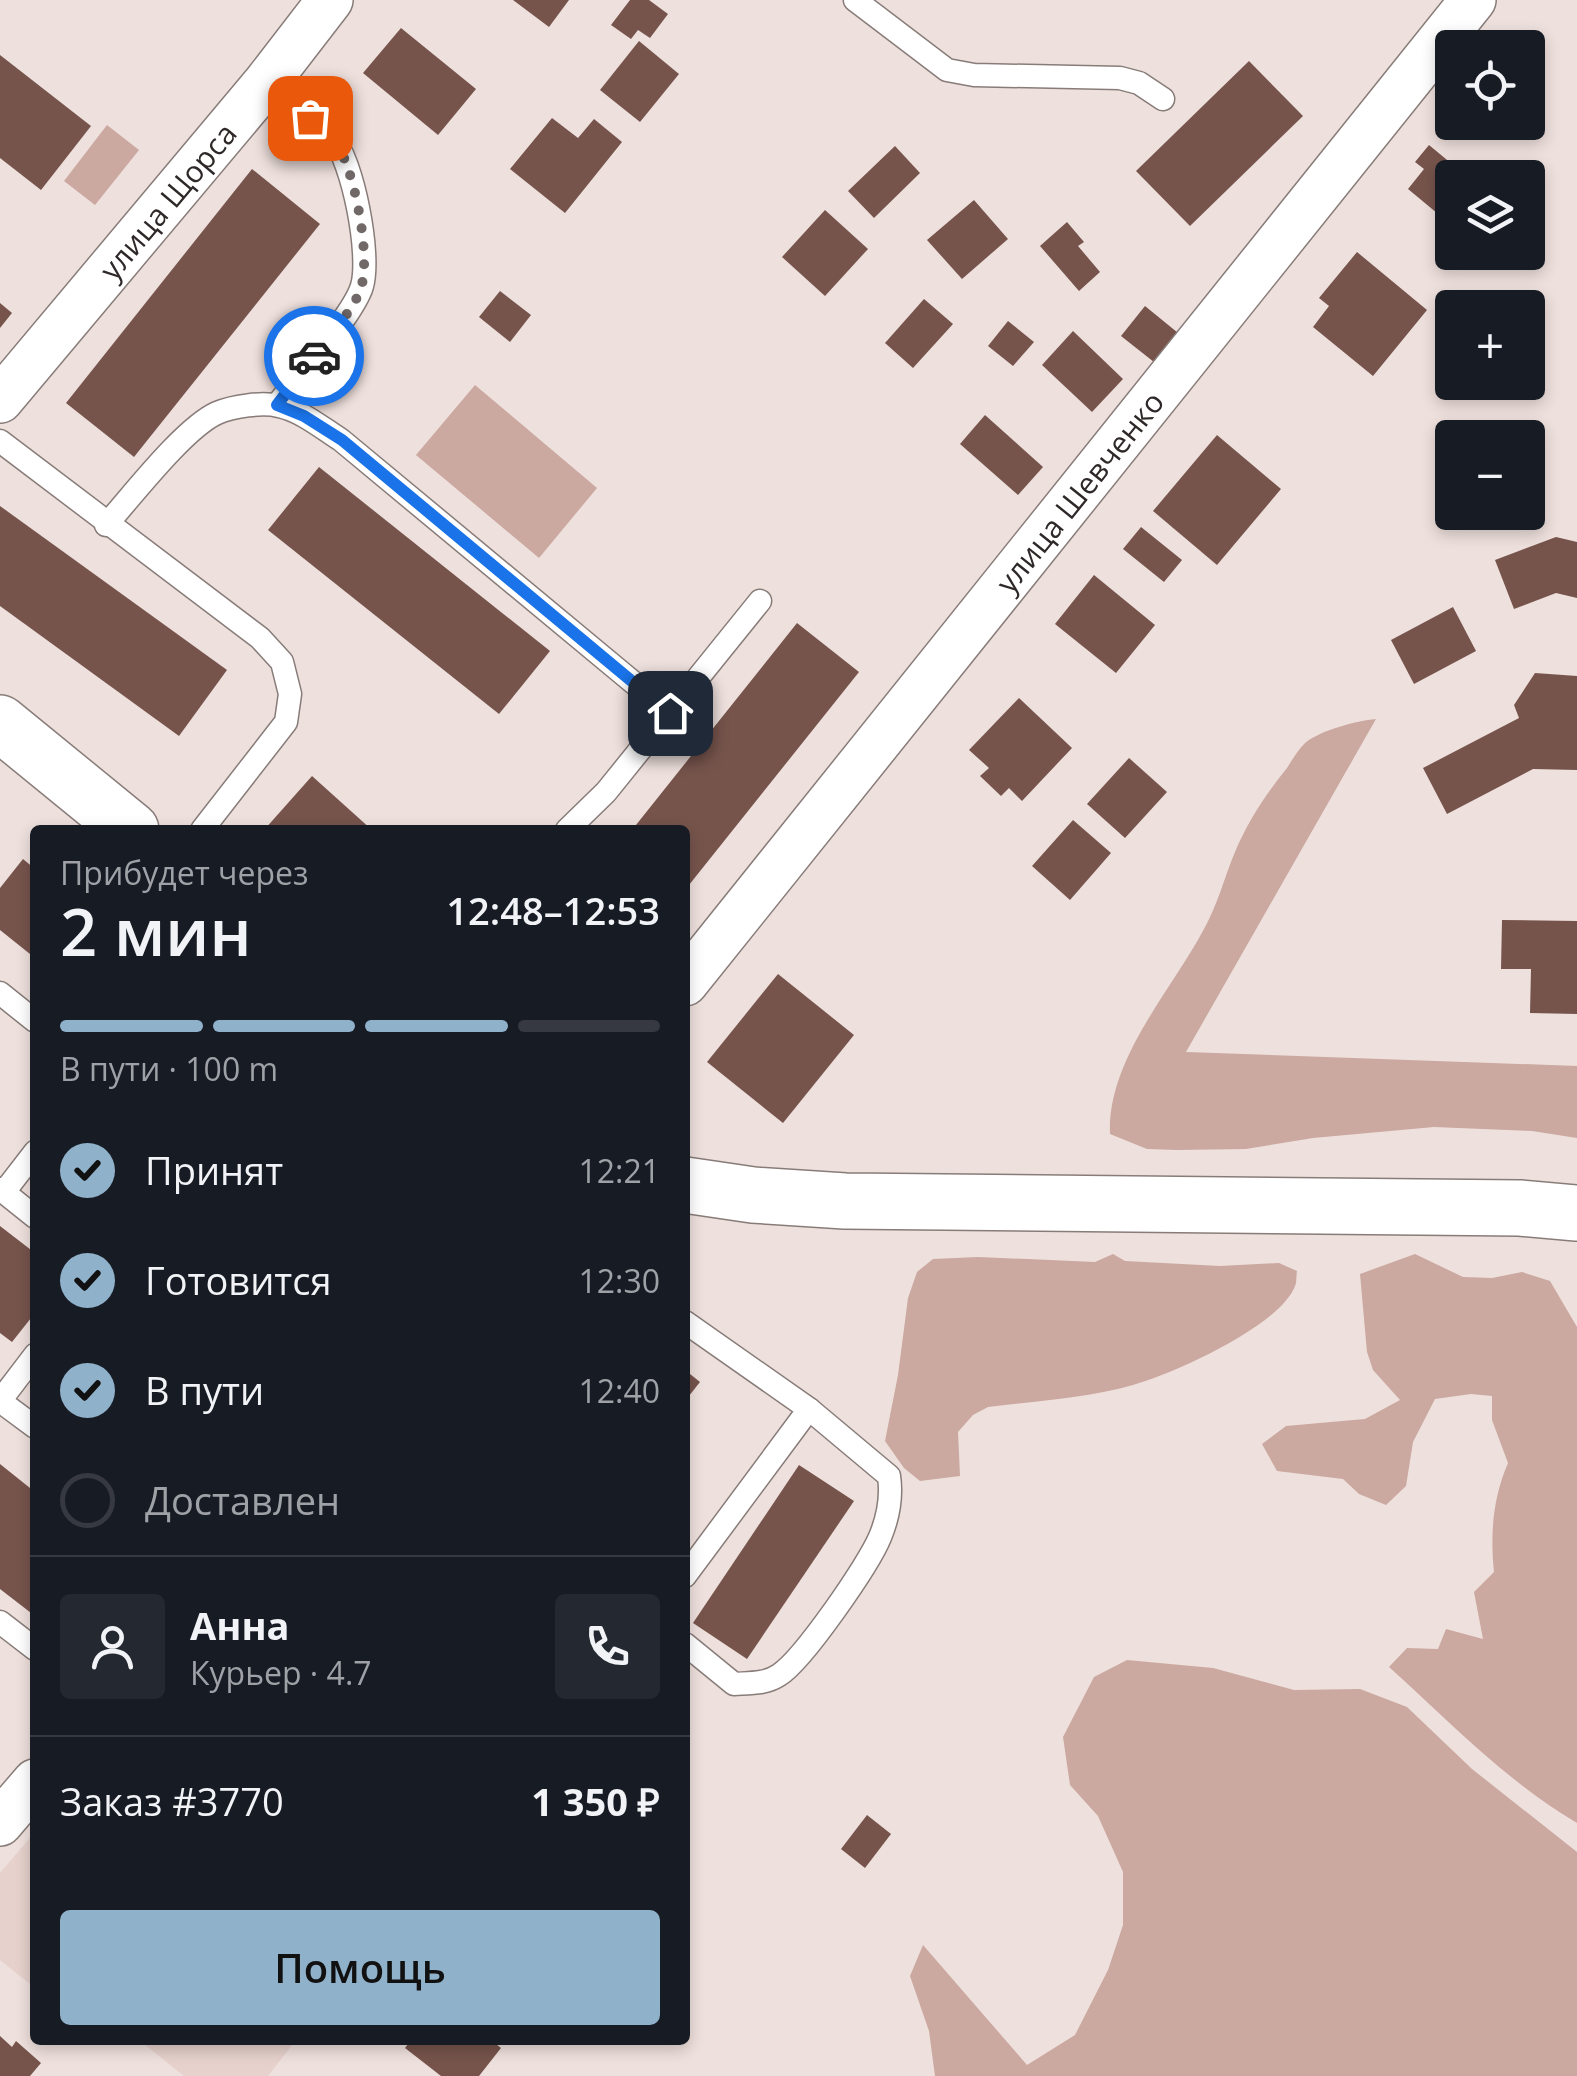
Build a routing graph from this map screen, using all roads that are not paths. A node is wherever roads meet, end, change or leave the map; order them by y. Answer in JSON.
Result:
{"nodes":[{"id":1,"x":330,"y":0,"type":"edge"},
{"id":2,"x":855,"y":0,"type":"edge"},
{"id":3,"x":1473,"y":0,"type":"edge"},
{"id":4,"x":266,"y":83,"type":"junction"},
{"id":5,"x":1163,"y":99,"type":"dead end"},
{"id":6,"x":0,"y":400,"type":"edge"},
{"id":7,"x":277,"y":405,"type":"junction"},
{"id":8,"x":0,"y":441,"type":"edge"},
{"id":9,"x":106,"y":524,"type":"junction"},
{"id":10,"x":760,"y":600,"type":"dead end"},
{"id":11,"x":670,"y":713,"type":"junction"},
{"id":12,"x":0,"y":723,"type":"edge"},
{"id":13,"x":125,"y":825,"type":"edge"},
{"id":14,"x":206,"y":825,"type":"edge"},
{"id":15,"x":573,"y":825,"type":"edge"},
{"id":16,"x":690,"y":977,"type":"edge"},
{"id":17,"x":0,"y":993,"type":"edge"},
{"id":18,"x":30,"y":1017,"type":"edge"},
{"id":19,"x":30,"y":1158,"type":"edge"},
{"id":20,"x":690,"y":1186,"type":"edge"},
{"id":21,"x":2,"y":1190,"type":"edge"},
{"id":22,"x":1577,"y":1213,"type":"edge"},
{"id":23,"x":30,"y":1214,"type":"edge"},
{"id":24,"x":690,"y":1325,"type":"edge"},
{"id":25,"x":30,"y":1362,"type":"edge"},
{"id":26,"x":0,"y":1401,"type":"edge"},
{"id":27,"x":810,"y":1409,"type":"junction"},
{"id":28,"x":30,"y":1423,"type":"edge"},
{"id":29,"x":690,"y":1569,"type":"edge"},
{"id":30,"x":0,"y":1622,"type":"edge"},
{"id":31,"x":30,"y":1645,"type":"edge"},
{"id":32,"x":690,"y":1648,"type":"edge"},
{"id":33,"x":30,"y":1788,"type":"edge"},
{"id":34,"x":0,"y":1824,"type":"edge"}],
"edges":[{"from":1,"to":4,"type":"street","name":"улица Щорса"},
{"from":2,"to":5,"type":"lane"},
{"from":3,"to":16,"type":"street","name":"улица Шевченко"},
{"from":4,"to":6,"type":"street","name":"улица Щорса"},
{"from":4,"to":7,"type":"lane"},
{"from":7,"to":9,"type":"lane"},
{"from":7,"to":11,"type":"lane"},
{"from":8,"to":9,"type":"lane"},
{"from":9,"to":14,"type":"lane"},
{"from":10,"to":11,"type":"lane"},
{"from":11,"to":15,"type":"lane"},
{"from":12,"to":13,"type":"main road"},
{"from":17,"to":18,"type":"lane"},
{"from":19,"to":21,"type":"lane"},
{"from":20,"to":22,"type":"main road"},
{"from":21,"to":23,"type":"lane"},
{"from":24,"to":27,"type":"lane"},
{"from":25,"to":26,"type":"lane"},
{"from":26,"to":28,"type":"lane"},
{"from":27,"to":29,"type":"lane"},
{"from":27,"to":32,"type":"lane"},
{"from":30,"to":31,"type":"lane"},
{"from":33,"to":34,"type":"street"}]}
